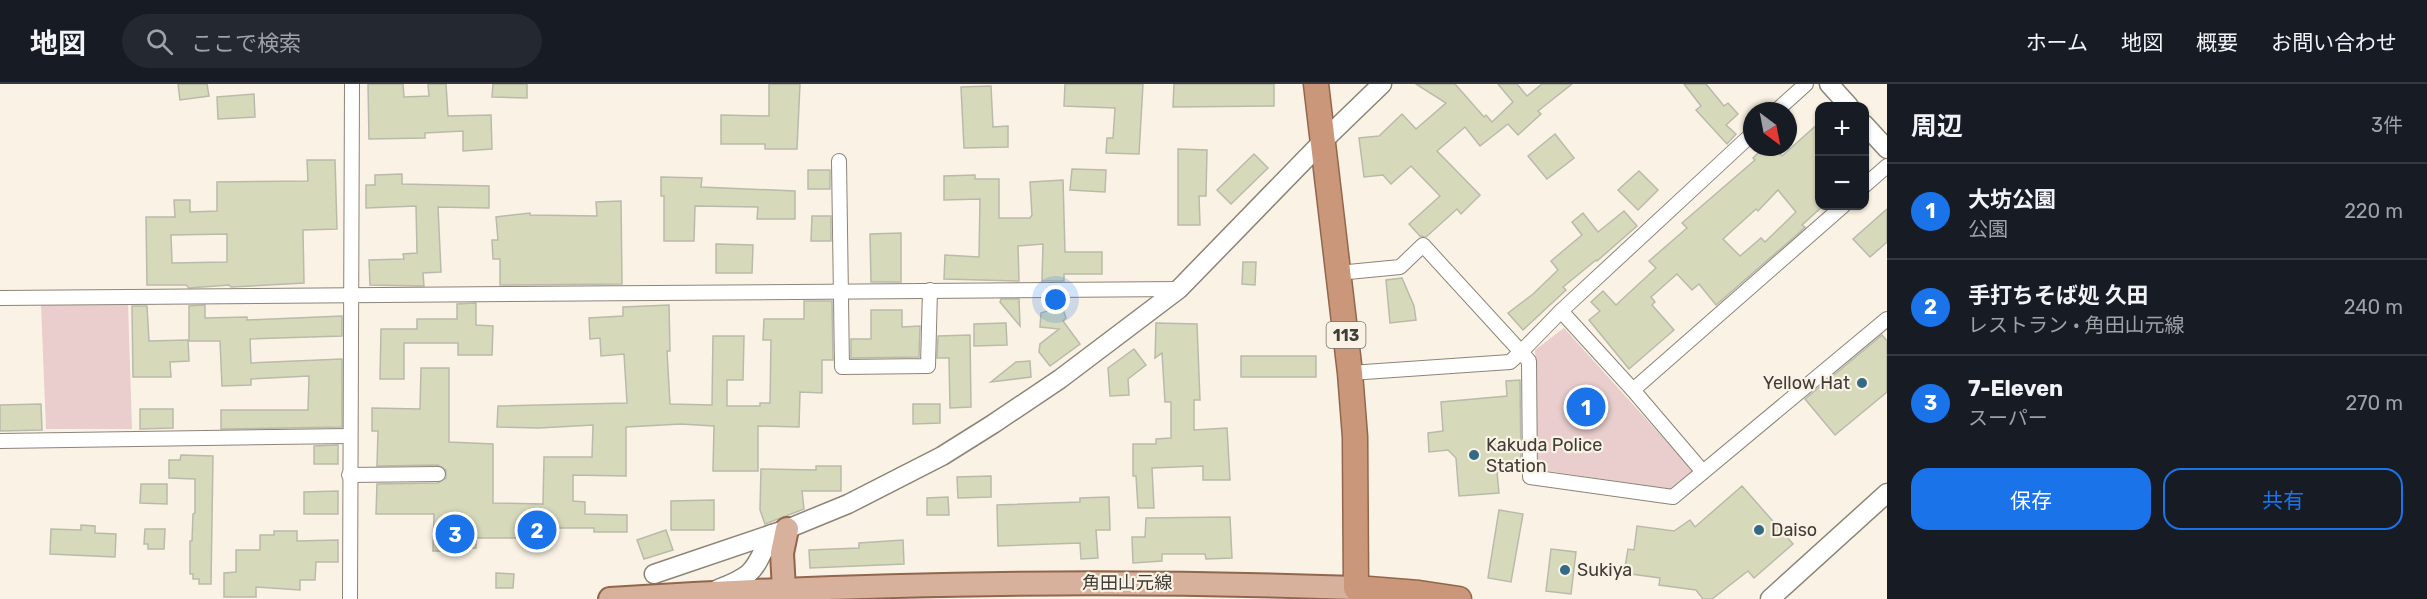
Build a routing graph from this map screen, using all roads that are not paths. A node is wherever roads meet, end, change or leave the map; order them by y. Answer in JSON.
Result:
{"nodes":[{"id":1,"x":352,"y":84,"type":"edge"},
{"id":2,"x":1316,"y":84,"type":"edge"},
{"id":3,"x":1382,"y":84,"type":"edge"},
{"id":4,"x":1806,"y":84,"type":"edge"},
{"id":5,"x":1829,"y":84,"type":"edge"},
{"id":6,"x":1786,"y":102,"type":"edge"},
{"id":7,"x":1845,"y":102,"type":"edge"},
{"id":8,"x":1869,"y":129,"type":"edge"},
{"id":9,"x":1322,"y":141,"type":"junction"},
{"id":10,"x":1743,"y":142,"type":"edge"},
{"id":11,"x":1887,"y":149,"type":"edge"},
{"id":12,"x":839,"y":161,"type":"dead end"},
{"id":13,"x":1887,"y":166,"type":"edge"},
{"id":14,"x":1869,"y":182,"type":"edge"},
{"id":15,"x":1838,"y":210,"type":"edge"},
{"id":16,"x":1338,"y":273,"type":"junction"},
{"id":17,"x":1179,"y":289,"type":"junction"},
{"id":18,"x":930,"y":290,"type":"junction"},
{"id":19,"x":841,"y":291,"type":"junction"},
{"id":20,"x":353,"y":294,"type":"junction"},
{"id":21,"x":0,"y":298,"type":"edge"},
{"id":22,"x":1561,"y":311,"type":"junction"},
{"id":23,"x":1887,"y":319,"type":"edge"},
{"id":24,"x":1521,"y":352,"type":"junction"},
{"id":25,"x":1350,"y":373,"type":"junction"},
{"id":26,"x":1633,"y":390,"type":"junction"},
{"id":27,"x":349,"y":436,"type":"junction"},
{"id":28,"x":0,"y":441,"type":"edge"},
{"id":29,"x":1703,"y":472,"type":"junction"},
{"id":30,"x":438,"y":474,"type":"dead end"},
{"id":31,"x":349,"y":475,"type":"junction"},
{"id":32,"x":1887,"y":493,"type":"edge"},
{"id":33,"x":779,"y":531,"type":"junction"},
{"id":34,"x":654,"y":574,"type":"dead end"},
{"id":35,"x":784,"y":590,"type":"junction"},
{"id":36,"x":708,"y":593,"type":"junction"},
{"id":37,"x":1356,"y":594,"type":"edge"},
{"id":38,"x":350,"y":599,"type":"edge"},
{"id":39,"x":610,"y":599,"type":"edge"},
{"id":40,"x":1459,"y":599,"type":"edge"},
{"id":41,"x":1770,"y":599,"type":"edge"}],
"edges":[{"from":1,"to":20,"type":"street"},
{"from":2,"to":9,"type":"highway","number":"113"},
{"from":3,"to":9,"type":"street"},
{"from":4,"to":6,"type":"street"},
{"from":5,"to":7,"type":"street"},
{"from":8,"to":11,"type":"street"},
{"from":9,"to":16,"type":"highway","number":"113"},
{"from":9,"to":17,"type":"street"},
{"from":10,"to":22,"type":"street"},
{"from":12,"to":19,"type":"street"},
{"from":13,"to":14,"type":"street"},
{"from":15,"to":26,"type":"street"},
{"from":16,"to":24,"type":"street"},
{"from":16,"to":25,"type":"highway","number":"113"},
{"from":17,"to":18,"type":"street"},
{"from":17,"to":33,"type":"street"},
{"from":18,"to":19,"type":"street"},
{"from":18,"to":19,"type":"street"},
{"from":19,"to":20,"type":"street"},
{"from":20,"to":21,"type":"street"},
{"from":20,"to":27,"type":"street"},
{"from":22,"to":24,"type":"street"},
{"from":22,"to":26,"type":"street"},
{"from":23,"to":29,"type":"street"},
{"from":24,"to":25,"type":"street"},
{"from":24,"to":29,"type":"street"},
{"from":25,"to":37,"type":"highway","number":"113"},
{"from":26,"to":29,"type":"street"},
{"from":27,"to":28,"type":"street"},
{"from":27,"to":31,"type":"street"},
{"from":30,"to":31,"type":"street"},
{"from":31,"to":38,"type":"street"},
{"from":32,"to":41,"type":"street"},
{"from":33,"to":34,"type":"street"},
{"from":33,"to":35,"type":"main road"},
{"from":33,"to":36,"type":"street"},
{"from":35,"to":36,"type":"main road","name":"角田山元線"},
{"from":35,"to":37,"type":"main road","name":"角田山元線"},
{"from":36,"to":39,"type":"main road","name":"角田山元線"},
{"from":37,"to":40,"type":"highway"}]}
